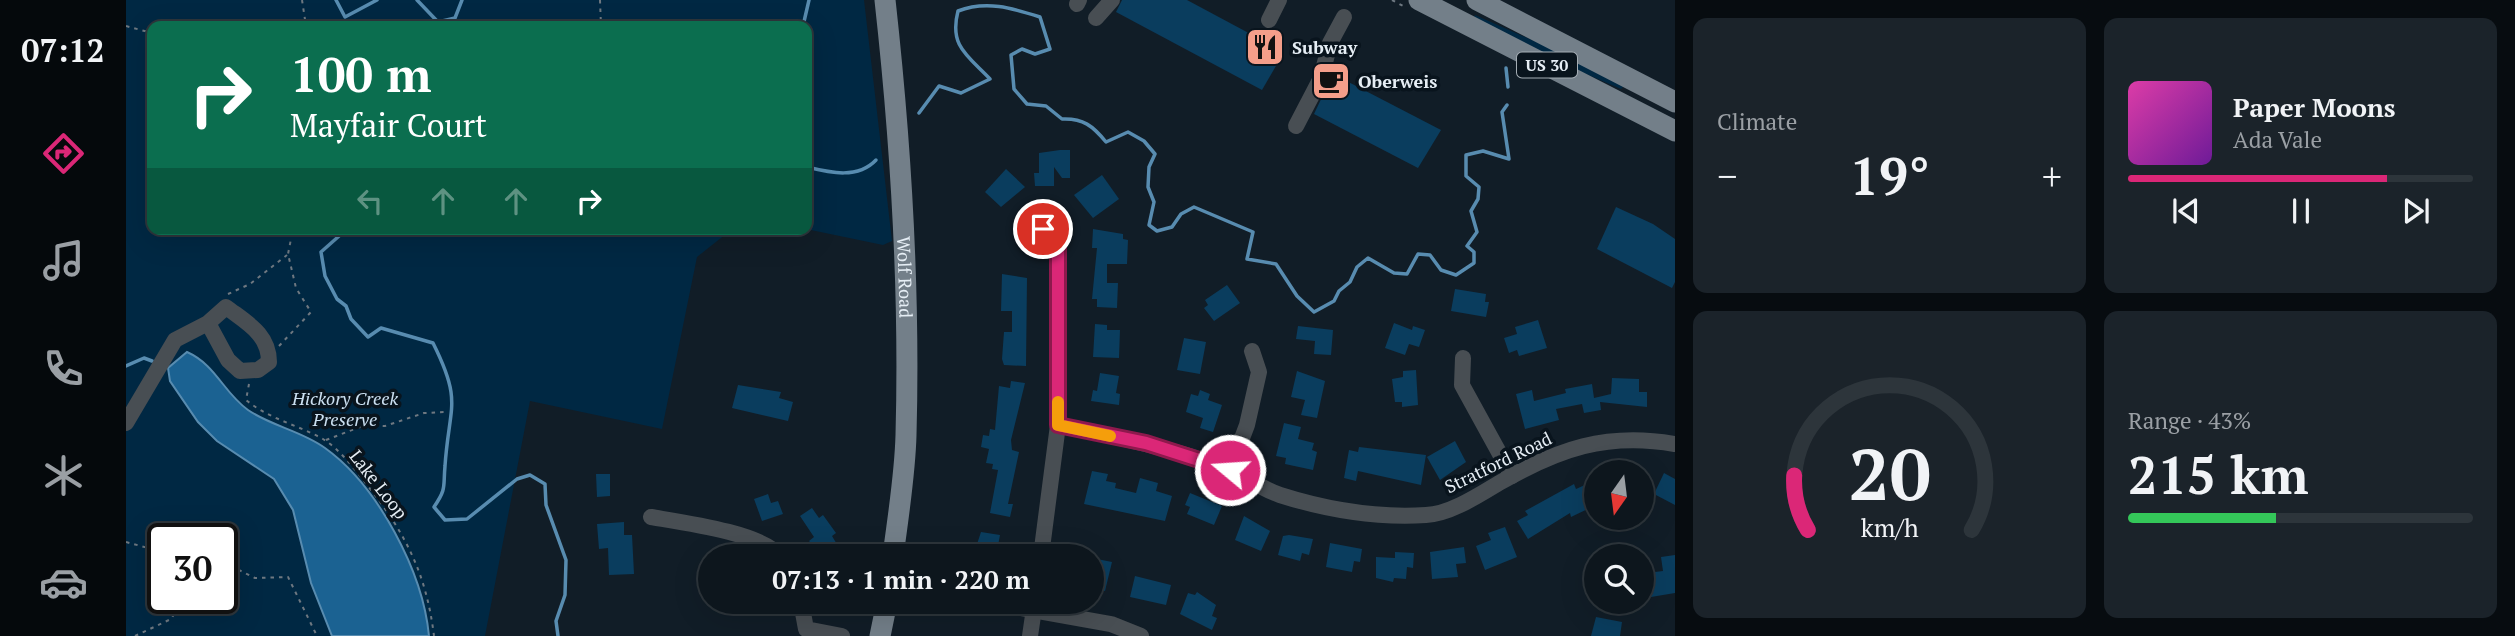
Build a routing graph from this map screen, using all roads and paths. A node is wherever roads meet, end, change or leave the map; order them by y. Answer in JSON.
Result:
{"nodes":[{"id":1,"x":302,"y":0,"type":"edge"},
{"id":2,"x":600,"y":0,"type":"edge"},
{"id":3,"x":885,"y":0,"type":"edge"},
{"id":4,"x":1112,"y":0,"type":"edge"},
{"id":5,"x":1279,"y":0,"type":"edge"},
{"id":6,"x":1419,"y":0,"type":"edge"},
{"id":7,"x":1477,"y":0,"type":"edge"},
{"id":8,"x":1096,"y":18,"type":"dead end"},
{"id":9,"x":1345,"y":18,"type":"dead end"},
{"id":10,"x":1269,"y":20,"type":"dead end"},
{"id":11,"x":305,"y":21,"type":"edge"},
{"id":12,"x":601,"y":21,"type":"edge"},
{"id":13,"x":126,"y":26,"type":"edge"},
{"id":14,"x":147,"y":32,"type":"edge"},
{"id":15,"x":1675,"y":102,"type":"edge"},
{"id":16,"x":1297,"y":125,"type":"dead end"},
{"id":17,"x":1675,"y":131,"type":"edge"},
{"id":18,"x":1043,"y":229,"type":"dead end"},
{"id":19,"x":292,"y":235,"type":"edge"},
{"id":20,"x":288,"y":254,"type":"junction"},
{"id":21,"x":226,"y":307,"type":"junction"},
{"id":22,"x":208,"y":323,"type":"junction"},
{"id":23,"x":269,"y":350,"type":"junction"},
{"id":24,"x":1252,"y":351,"type":"dead end"},
{"id":25,"x":1463,"y":358,"type":"dead end"},
{"id":26,"x":250,"y":382,"type":"dead end"},
{"id":27,"x":446,"y":412,"type":"dead end"},
{"id":28,"x":126,"y":423,"type":"edge"},
{"id":29,"x":1058,"y":425,"type":"junction"},
{"id":30,"x":325,"y":440,"type":"junction"},
{"id":31,"x":1674,"y":441,"type":"edge"},
{"id":32,"x":1230,"y":470,"type":"junction"},
{"id":33,"x":1512,"y":476,"type":"junction"},
{"id":34,"x":651,"y":517,"type":"dead end"},
{"id":35,"x":126,"y":542,"type":"edge"},
{"id":36,"x":762,"y":544,"type":"edge"},
{"id":37,"x":894,"y":544,"type":"edge"},
{"id":38,"x":1043,"y":544,"type":"edge"},
{"id":39,"x":147,"y":548,"type":"edge"},
{"id":40,"x":238,"y":570,"type":"edge"},
{"id":41,"x":175,"y":614,"type":"edge"},
{"id":42,"x":803,"y":614,"type":"edge"},
{"id":43,"x":885,"y":614,"type":"edge"},
{"id":44,"x":1034,"y":614,"type":"edge"},
{"id":45,"x":1069,"y":614,"type":"edge"},
{"id":46,"x":135,"y":636,"type":"edge"},
{"id":47,"x":317,"y":636,"type":"edge"},
{"id":48,"x":434,"y":636,"type":"edge"},
{"id":49,"x":842,"y":636,"type":"edge"},
{"id":50,"x":880,"y":636,"type":"edge"},
{"id":51,"x":1030,"y":636,"type":"edge"},
{"id":52,"x":1141,"y":636,"type":"edge"}],
"edges":[{"from":1,"to":11,"type":"path"},
{"from":2,"to":12,"type":"path"},
{"from":3,"to":37,"type":"main road","name":"Wolf Road"},
{"from":4,"to":8,"type":"street"},
{"from":5,"to":10,"type":"street"},
{"from":6,"to":17,"type":"main road","number":"US 30"},
{"from":7,"to":15,"type":"main road","number":"US 30"},
{"from":9,"to":16,"type":"street"},
{"from":13,"to":14,"type":"path"},
{"from":18,"to":29,"type":"street"},
{"from":19,"to":20,"type":"path"},
{"from":20,"to":21,"type":"path"},
{"from":20,"to":23,"type":"path"},
{"from":21,"to":22,"type":"street"},
{"from":21,"to":23,"type":"street"},
{"from":22,"to":23,"type":"street"},
{"from":22,"to":28,"type":"street"},
{"from":24,"to":32,"type":"street"},
{"from":25,"to":33,"type":"street"},
{"from":26,"to":30,"type":"path","name":"Lake Loop"},
{"from":27,"to":30,"type":"path"},
{"from":29,"to":32,"type":"street","name":"Stratford Road"},
{"from":29,"to":38,"type":"street"},
{"from":30,"to":48,"type":"path","name":"Lake Loop"},
{"from":31,"to":33,"type":"street","name":"Stratford Road"},
{"from":32,"to":33,"type":"street","name":"Stratford Road"},
{"from":34,"to":36,"type":"street"},
{"from":35,"to":39,"type":"path"},
{"from":40,"to":47,"type":"path"},
{"from":41,"to":46,"type":"path"},
{"from":42,"to":49,"type":"street"},
{"from":43,"to":50,"type":"main road"},
{"from":44,"to":51,"type":"street"},
{"from":45,"to":52,"type":"street"}]}
